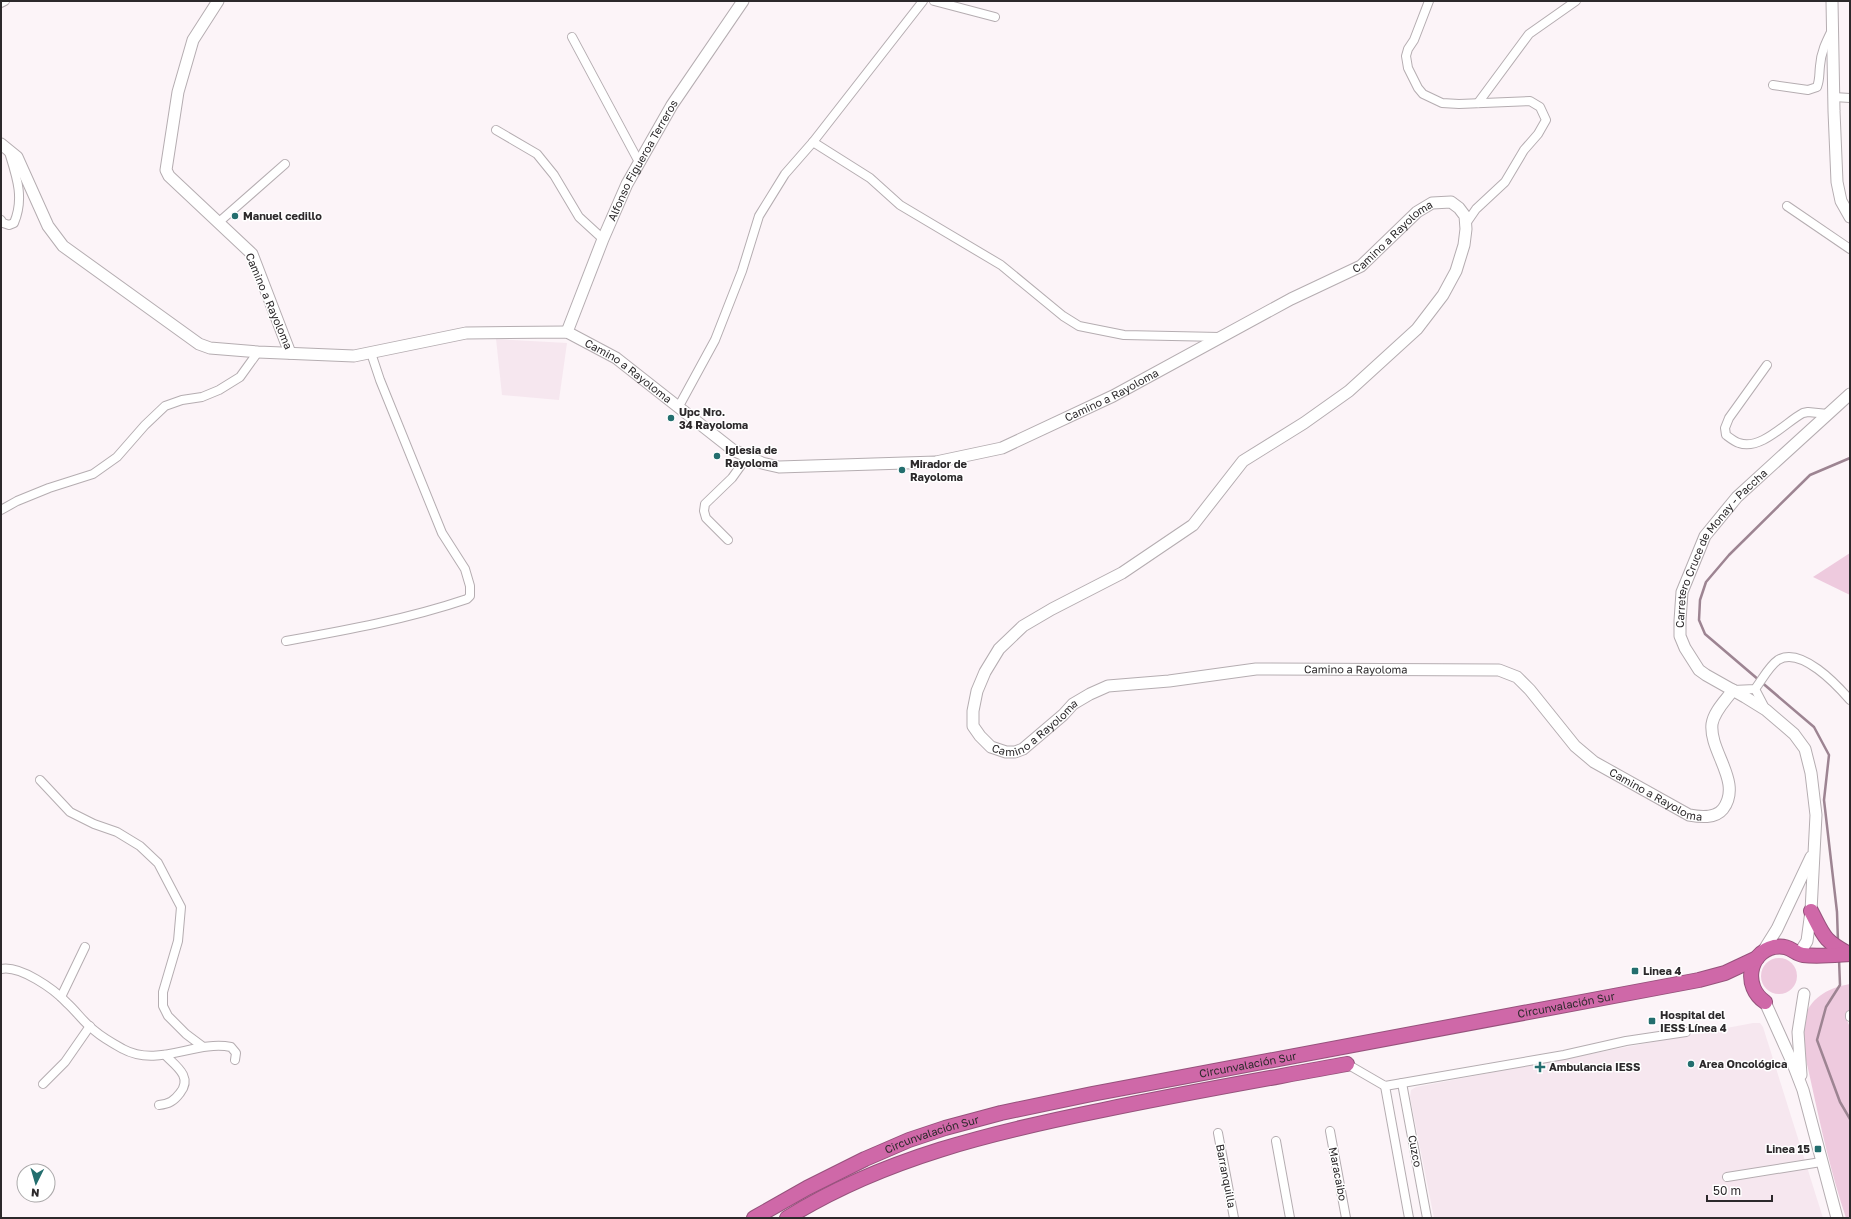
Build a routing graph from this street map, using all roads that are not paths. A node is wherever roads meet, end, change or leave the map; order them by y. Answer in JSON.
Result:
{"nodes":[{"id":1,"x":5,"y":1,"type":"edge"},
{"id":2,"x":218,"y":1,"type":"edge"},
{"id":3,"x":744,"y":1,"type":"edge"},
{"id":4,"x":923,"y":1,"type":"edge"},
{"id":5,"x":934,"y":1,"type":"edge"},
{"id":6,"x":1429,"y":1,"type":"edge"},
{"id":7,"x":1576,"y":1,"type":"edge"},
{"id":8,"x":1832,"y":1,"type":"edge"},
{"id":9,"x":1,"y":3,"type":"edge"},
{"id":10,"x":995,"y":17,"type":"dead end"},
{"id":11,"x":1833,"y":28,"type":"junction"},
{"id":12,"x":572,"y":37,"type":"dead end"},
{"id":13,"x":1773,"y":85,"type":"dead end"},
{"id":14,"x":1834,"y":97,"type":"junction"},
{"id":15,"x":1850,"y":98,"type":"edge"},
{"id":16,"x":1478,"y":103,"type":"junction"},
{"id":17,"x":496,"y":130,"type":"dead end"},
{"id":18,"x":813,"y":142,"type":"junction"},
{"id":19,"x":4,"y":146,"type":"edge"},
{"id":20,"x":639,"y":162,"type":"junction"},
{"id":21,"x":285,"y":164,"type":"dead end"},
{"id":22,"x":1788,"y":206,"type":"dead end"},
{"id":23,"x":1850,"y":217,"type":"edge"},
{"id":24,"x":1,"y":220,"type":"edge"},
{"id":25,"x":219,"y":222,"type":"junction"},
{"id":26,"x":1466,"y":225,"type":"junction"},
{"id":27,"x":603,"y":239,"type":"junction"},
{"id":28,"x":1850,"y":249,"type":"edge"},
{"id":29,"x":567,"y":332,"type":"junction"},
{"id":30,"x":1220,"y":337,"type":"junction"},
{"id":31,"x":258,"y":352,"type":"junction"},
{"id":32,"x":290,"y":353,"type":"junction"},
{"id":33,"x":371,"y":353,"type":"junction"},
{"id":34,"x":1767,"y":365,"type":"dead end"},
{"id":35,"x":1850,"y":394,"type":"edge"},
{"id":36,"x":679,"y":406,"type":"junction"},
{"id":37,"x":1828,"y":414,"type":"junction"},
{"id":38,"x":747,"y":458,"type":"junction"},
{"id":39,"x":1,"y":510,"type":"edge"},
{"id":40,"x":728,"y":540,"type":"dead end"},
{"id":41,"x":286,"y":641,"type":"dead end"},
{"id":42,"x":1756,"y":688,"type":"junction"},
{"id":43,"x":1733,"y":690,"type":"junction"},
{"id":44,"x":1850,"y":700,"type":"edge"},
{"id":45,"x":1766,"y":710,"type":"junction"},
{"id":46,"x":40,"y":780,"type":"dead end"},
{"id":47,"x":1814,"y":851,"type":"junction"},
{"id":48,"x":1811,"y":911,"type":"junction"},
{"id":49,"x":85,"y":947,"type":"dead end"},
{"id":50,"x":1800,"y":954,"type":"junction"},
{"id":51,"x":1850,"y":954,"type":"edge"},
{"id":52,"x":1760,"y":955,"type":"junction"},
{"id":53,"x":1,"y":969,"type":"edge"},
{"id":54,"x":1804,"y":994,"type":"dead end"},
{"id":55,"x":61,"y":998,"type":"junction"},
{"id":56,"x":1765,"y":1002,"type":"joint"},
{"id":57,"x":90,"y":1026,"type":"junction"},
{"id":58,"x":1686,"y":1032,"type":"dead end"},
{"id":59,"x":202,"y":1046,"type":"junction"},
{"id":60,"x":165,"y":1055,"type":"junction"},
{"id":61,"x":235,"y":1060,"type":"dead end"},
{"id":62,"x":1348,"y":1064,"type":"joint"},
{"id":63,"x":1402,"y":1083,"type":"junction"},
{"id":64,"x":43,"y":1084,"type":"dead end"},
{"id":65,"x":1385,"y":1086,"type":"junction"},
{"id":66,"x":1803,"y":1090,"type":"junction"},
{"id":67,"x":160,"y":1105,"type":"dead end"},
{"id":68,"x":1330,"y":1131,"type":"dead end"},
{"id":69,"x":1218,"y":1133,"type":"dead end"},
{"id":70,"x":1276,"y":1141,"type":"dead end"},
{"id":71,"x":1821,"y":1162,"type":"junction"},
{"id":72,"x":1727,"y":1177,"type":"dead end"},
{"id":73,"x":754,"y":1218,"type":"edge"},
{"id":74,"x":787,"y":1218,"type":"edge"},
{"id":75,"x":1234,"y":1218,"type":"edge"},
{"id":76,"x":1290,"y":1218,"type":"edge"},
{"id":77,"x":1346,"y":1218,"type":"edge"},
{"id":78,"x":1409,"y":1218,"type":"edge"},
{"id":79,"x":1427,"y":1218,"type":"edge"},
{"id":80,"x":1837,"y":1218,"type":"edge"}],
"edges":[{"from":1,"to":9,"type":"street"},
{"from":2,"to":25,"type":"street","name":"Camino a Rayoloma"},
{"from":3,"to":20,"type":"street","name":"Alfonso Figueroa Terreros"},
{"from":4,"to":18,"type":"street"},
{"from":5,"to":10,"type":"street"},
{"from":6,"to":16,"type":"street"},
{"from":7,"to":16,"type":"street"},
{"from":8,"to":11,"type":"street"},
{"from":11,"to":13,"type":"street"},
{"from":11,"to":14,"type":"street"},
{"from":12,"to":20,"type":"street"},
{"from":14,"to":15,"type":"street"},
{"from":14,"to":23,"type":"street"},
{"from":16,"to":26,"type":"street"},
{"from":17,"to":27,"type":"street"},
{"from":18,"to":30,"type":"street"},
{"from":18,"to":36,"type":"street"},
{"from":19,"to":24,"type":"street"},
{"from":19,"to":31,"type":"street"},
{"from":20,"to":27,"type":"street","name":"Alfonso Figueroa Terreros"},
{"from":21,"to":25,"type":"street"},
{"from":22,"to":28,"type":"street"},
{"from":25,"to":32,"type":"street","name":"Camino a Rayoloma"},
{"from":26,"to":30,"type":"street","name":"Camino a Rayoloma"},
{"from":26,"to":43,"type":"street","name":"Camino a Rayoloma"},
{"from":27,"to":29,"type":"street","name":"Alfonso Figueroa Terreros"},
{"from":29,"to":33,"type":"street","name":"Camino a Rayoloma"},
{"from":29,"to":36,"type":"street","name":"Camino a Rayoloma"},
{"from":30,"to":38,"type":"street","name":"Camino a Rayoloma"},
{"from":31,"to":32,"type":"street"},
{"from":31,"to":39,"type":"street"},
{"from":32,"to":33,"type":"street","name":"Camino a Rayoloma"},
{"from":33,"to":41,"type":"street"},
{"from":34,"to":37,"type":"street"},
{"from":35,"to":37,"type":"street","name":"Carretero Cruce de Monay - Paccha"},
{"from":36,"to":38,"type":"street","name":"Camino a Rayoloma"},
{"from":37,"to":43,"type":"street","name":"Carretero Cruce de Monay - Paccha"},
{"from":38,"to":40,"type":"street"},
{"from":42,"to":43,"type":"street"},
{"from":42,"to":44,"type":"street"},
{"from":42,"to":45,"type":"street"},
{"from":43,"to":45,"type":"street","name":"Carretero Cruce de Monay - Paccha"},
{"from":45,"to":47,"type":"street","name":"Carretero Cruce de Monay - Paccha"},
{"from":46,"to":59,"type":"street"},
{"from":47,"to":48,"type":"street","name":"Carretero Cruce de Monay - Paccha"},
{"from":47,"to":52,"type":"street","name":"Carretero Cruce de Monay - Paccha"},
{"from":48,"to":50,"type":"street","name":"Carretero Cruce de Monay - Paccha"},
{"from":48,"to":51,"type":"highway"},
{"from":49,"to":55,"type":"street"},
{"from":50,"to":51,"type":"highway"},
{"from":50,"to":52,"type":"highway","name":"Circunvalación Sur"},
{"from":52,"to":56,"type":"highway"},
{"from":52,"to":73,"type":"highway","name":"Circunvalación Sur"},
{"from":53,"to":55,"type":"street"},
{"from":54,"to":66,"type":"street"},
{"from":55,"to":57,"type":"street"},
{"from":56,"to":66,"type":"street"},
{"from":57,"to":60,"type":"street"},
{"from":57,"to":64,"type":"street"},
{"from":58,"to":63,"type":"street"},
{"from":59,"to":60,"type":"street"},
{"from":59,"to":61,"type":"street"},
{"from":60,"to":67,"type":"street"},
{"from":62,"to":65,"type":"street"},
{"from":62,"to":74,"type":"highway","name":"Circunvalación Sur"},
{"from":63,"to":65,"type":"street"},
{"from":63,"to":79,"type":"street","name":"Cuzco"},
{"from":65,"to":78,"type":"street","name":"Cuzco"},
{"from":66,"to":71,"type":"street"},
{"from":68,"to":77,"type":"street","name":"Maracaibo"},
{"from":69,"to":75,"type":"street","name":"Barranquilla"},
{"from":70,"to":76,"type":"street"},
{"from":71,"to":72,"type":"street"},
{"from":71,"to":80,"type":"street"}]}
